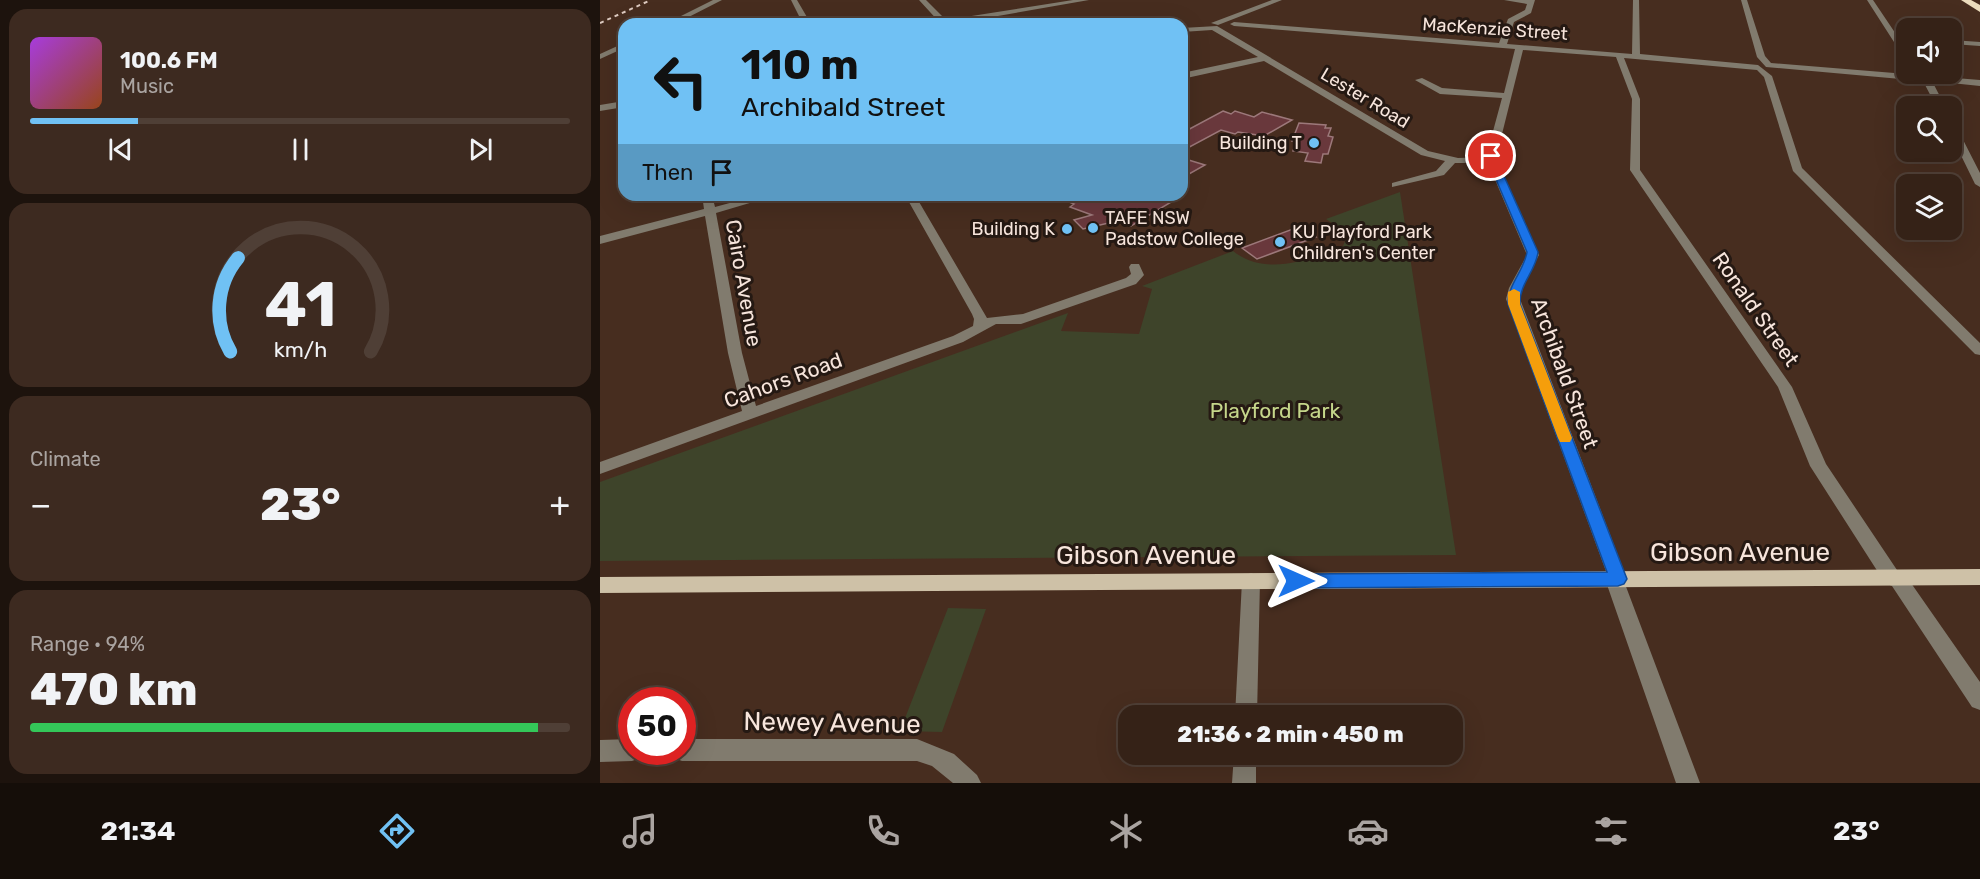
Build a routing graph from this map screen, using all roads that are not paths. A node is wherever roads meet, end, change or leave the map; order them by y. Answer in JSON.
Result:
{"nodes":[{"id":1,"x":719,"y":0,"type":"edge"},
{"id":2,"x":794,"y":0,"type":"edge"},
{"id":3,"x":922,"y":0,"type":"edge"},
{"id":4,"x":1042,"y":0,"type":"edge"},
{"id":5,"x":1086,"y":0,"type":"edge"},
{"id":6,"x":1279,"y":0,"type":"edge"},
{"id":7,"x":1507,"y":0,"type":"edge"},
{"id":8,"x":1636,"y":0,"type":"edge"},
{"id":9,"x":1744,"y":0,"type":"edge"},
{"id":10,"x":1870,"y":0,"type":"edge"},
{"id":11,"x":1965,"y":0,"type":"edge"},
{"id":12,"x":1532,"y":1,"type":"edge"},
{"id":13,"x":1050,"y":6,"type":"junction"},
{"id":14,"x":1980,"y":9,"type":"edge"},
{"id":15,"x":1242,"y":14,"type":"junction"},
{"id":16,"x":682,"y":18,"type":"edge"},
{"id":17,"x":804,"y":18,"type":"edge"},
{"id":18,"x":938,"y":18,"type":"edge"},
{"id":19,"x":979,"y":18,"type":"edge"},
{"id":20,"x":1213,"y":26,"type":"junction"},
{"id":21,"x":1188,"y":28,"type":"edge"},
{"id":22,"x":1231,"y":28,"type":"junction"},
{"id":23,"x":1896,"y":38,"type":"edge"},
{"id":24,"x":1962,"y":43,"type":"edge"},
{"id":25,"x":1980,"y":44,"type":"edge"},
{"id":26,"x":1502,"y":46,"type":"junction"},
{"id":27,"x":618,"y":48,"type":"edge"},
{"id":28,"x":1520,"y":48,"type":"junction"},
{"id":29,"x":1619,"y":55,"type":"junction"},
{"id":30,"x":600,"y":57,"type":"edge"},
{"id":31,"x":1636,"y":57,"type":"junction"},
{"id":32,"x":1266,"y":58,"type":"junction"},
{"id":33,"x":1764,"y":67,"type":"junction"},
{"id":34,"x":1188,"y":75,"type":"edge"},
{"id":35,"x":1896,"y":75,"type":"edge"},
{"id":36,"x":1419,"y":80,"type":"dead end"},
{"id":37,"x":1962,"y":81,"type":"edge"},
{"id":38,"x":1980,"y":83,"type":"edge"},
{"id":39,"x":1507,"y":96,"type":"junction"},
{"id":40,"x":618,"y":105,"type":"edge"},
{"id":41,"x":600,"y":108,"type":"edge"},
{"id":42,"x":1962,"y":148,"type":"edge"},
{"id":43,"x":1491,"y":160,"type":"junction"},
{"id":44,"x":1451,"y":161,"type":"junction"},
{"id":45,"x":1980,"y":184,"type":"edge"},
{"id":46,"x":1396,"y":185,"type":"dead end"},
{"id":47,"x":708,"y":201,"type":"edge"},
{"id":48,"x":749,"y":201,"type":"edge"},
{"id":49,"x":913,"y":201,"type":"edge"},
{"id":50,"x":710,"y":211,"type":"junction"},
{"id":51,"x":600,"y":240,"type":"edge"},
{"id":52,"x":1135,"y":267,"type":"dead end"},
{"id":53,"x":979,"y":327,"type":"junction"},
{"id":54,"x":1980,"y":351,"type":"edge"},
{"id":55,"x":750,"y":414,"type":"junction"},
{"id":56,"x":600,"y":468,"type":"edge"},
{"id":57,"x":1980,"y":577,"type":"edge"},
{"id":58,"x":1895,"y":578,"type":"junction"},
{"id":59,"x":1616,"y":579,"type":"junction"},
{"id":60,"x":1251,"y":581,"type":"junction"},
{"id":61,"x":600,"y":585,"type":"edge"},
{"id":62,"x":1980,"y":700,"type":"edge"},
{"id":63,"x":1246,"y":705,"type":"edge"},
{"id":64,"x":618,"y":750,"type":"edge"},
{"id":65,"x":696,"y":750,"type":"edge"},
{"id":66,"x":600,"y":751,"type":"edge"},
{"id":67,"x":1245,"y":765,"type":"edge"},
{"id":68,"x":969,"y":783,"type":"edge"},
{"id":69,"x":1244,"y":783,"type":"edge"},
{"id":70,"x":1688,"y":783,"type":"edge"}],
"edges":[{"from":1,"to":16,"type":"street"},
{"from":2,"to":17,"type":"street"},
{"from":3,"to":18,"type":"street"},
{"from":4,"to":13,"type":"street"},
{"from":5,"to":13,"type":"street"},
{"from":6,"to":15,"type":"street"},
{"from":7,"to":12,"type":"street"},
{"from":8,"to":31,"type":"street"},
{"from":9,"to":33,"type":"street"},
{"from":10,"to":23,"type":"street"},
{"from":11,"to":14,"type":"highway"},
{"from":12,"to":26,"type":"street"},
{"from":13,"to":19,"type":"street"},
{"from":15,"to":20,"type":"street"},
{"from":15,"to":22,"type":"street"},
{"from":20,"to":21,"type":"street"},
{"from":20,"to":22,"type":"street","name":"Lester Road"},
{"from":20,"to":22,"type":"street","name":"MacKenzie Street"},
{"from":22,"to":26,"type":"street","name":"MacKenzie Street"},
{"from":22,"to":32,"type":"street","name":"Lester Road"},
{"from":24,"to":25,"type":"street"},
{"from":26,"to":28,"type":"street","name":"MacKenzie Street"},
{"from":27,"to":30,"type":"street"},
{"from":28,"to":29,"type":"street","name":"MacKenzie Street"},
{"from":28,"to":39,"type":"street"},
{"from":29,"to":31,"type":"street","name":"MacKenzie Street"},
{"from":29,"to":58,"type":"street","name":"Ronald Street"},
{"from":31,"to":33,"type":"street","name":"MacKenzie Street"},
{"from":32,"to":34,"type":"street"},
{"from":32,"to":44,"type":"street","name":"Lester Road"},
{"from":33,"to":35,"type":"street","name":"MacKenzie Street"},
{"from":33,"to":54,"type":"street"},
{"from":36,"to":39,"type":"street"},
{"from":37,"to":38,"type":"street","name":"MacKenzie Street"},
{"from":39,"to":43,"type":"street"},
{"from":40,"to":41,"type":"street"},
{"from":42,"to":45,"type":"street"},
{"from":43,"to":44,"type":"street","name":"Lester Road"},
{"from":43,"to":59,"type":"street","name":"Archibald Street"},
{"from":44,"to":46,"type":"street"},
{"from":47,"to":50,"type":"street","name":"Cairo Avenue"},
{"from":48,"to":50,"type":"street"},
{"from":49,"to":53,"type":"street"},
{"from":50,"to":51,"type":"street"},
{"from":50,"to":55,"type":"street","name":"Cairo Avenue"},
{"from":52,"to":53,"type":"street","name":"Cahors Road"},
{"from":53,"to":55,"type":"street","name":"Cahors Road"},
{"from":55,"to":56,"type":"street","name":"Cahors Road"},
{"from":57,"to":58,"type":"main road","name":"Gibson Avenue"},
{"from":58,"to":59,"type":"main road","name":"Gibson Avenue"},
{"from":58,"to":62,"type":"street","name":"Ronald Street"},
{"from":59,"to":60,"type":"main road","name":"Gibson Avenue"},
{"from":59,"to":70,"type":"street","name":"Archibald Street"},
{"from":60,"to":61,"type":"main road","name":"Gibson Avenue"},
{"from":60,"to":63,"type":"street"},
{"from":64,"to":66,"type":"street"},
{"from":65,"to":68,"type":"street","name":"Newey Avenue"},
{"from":67,"to":69,"type":"street"}]}
